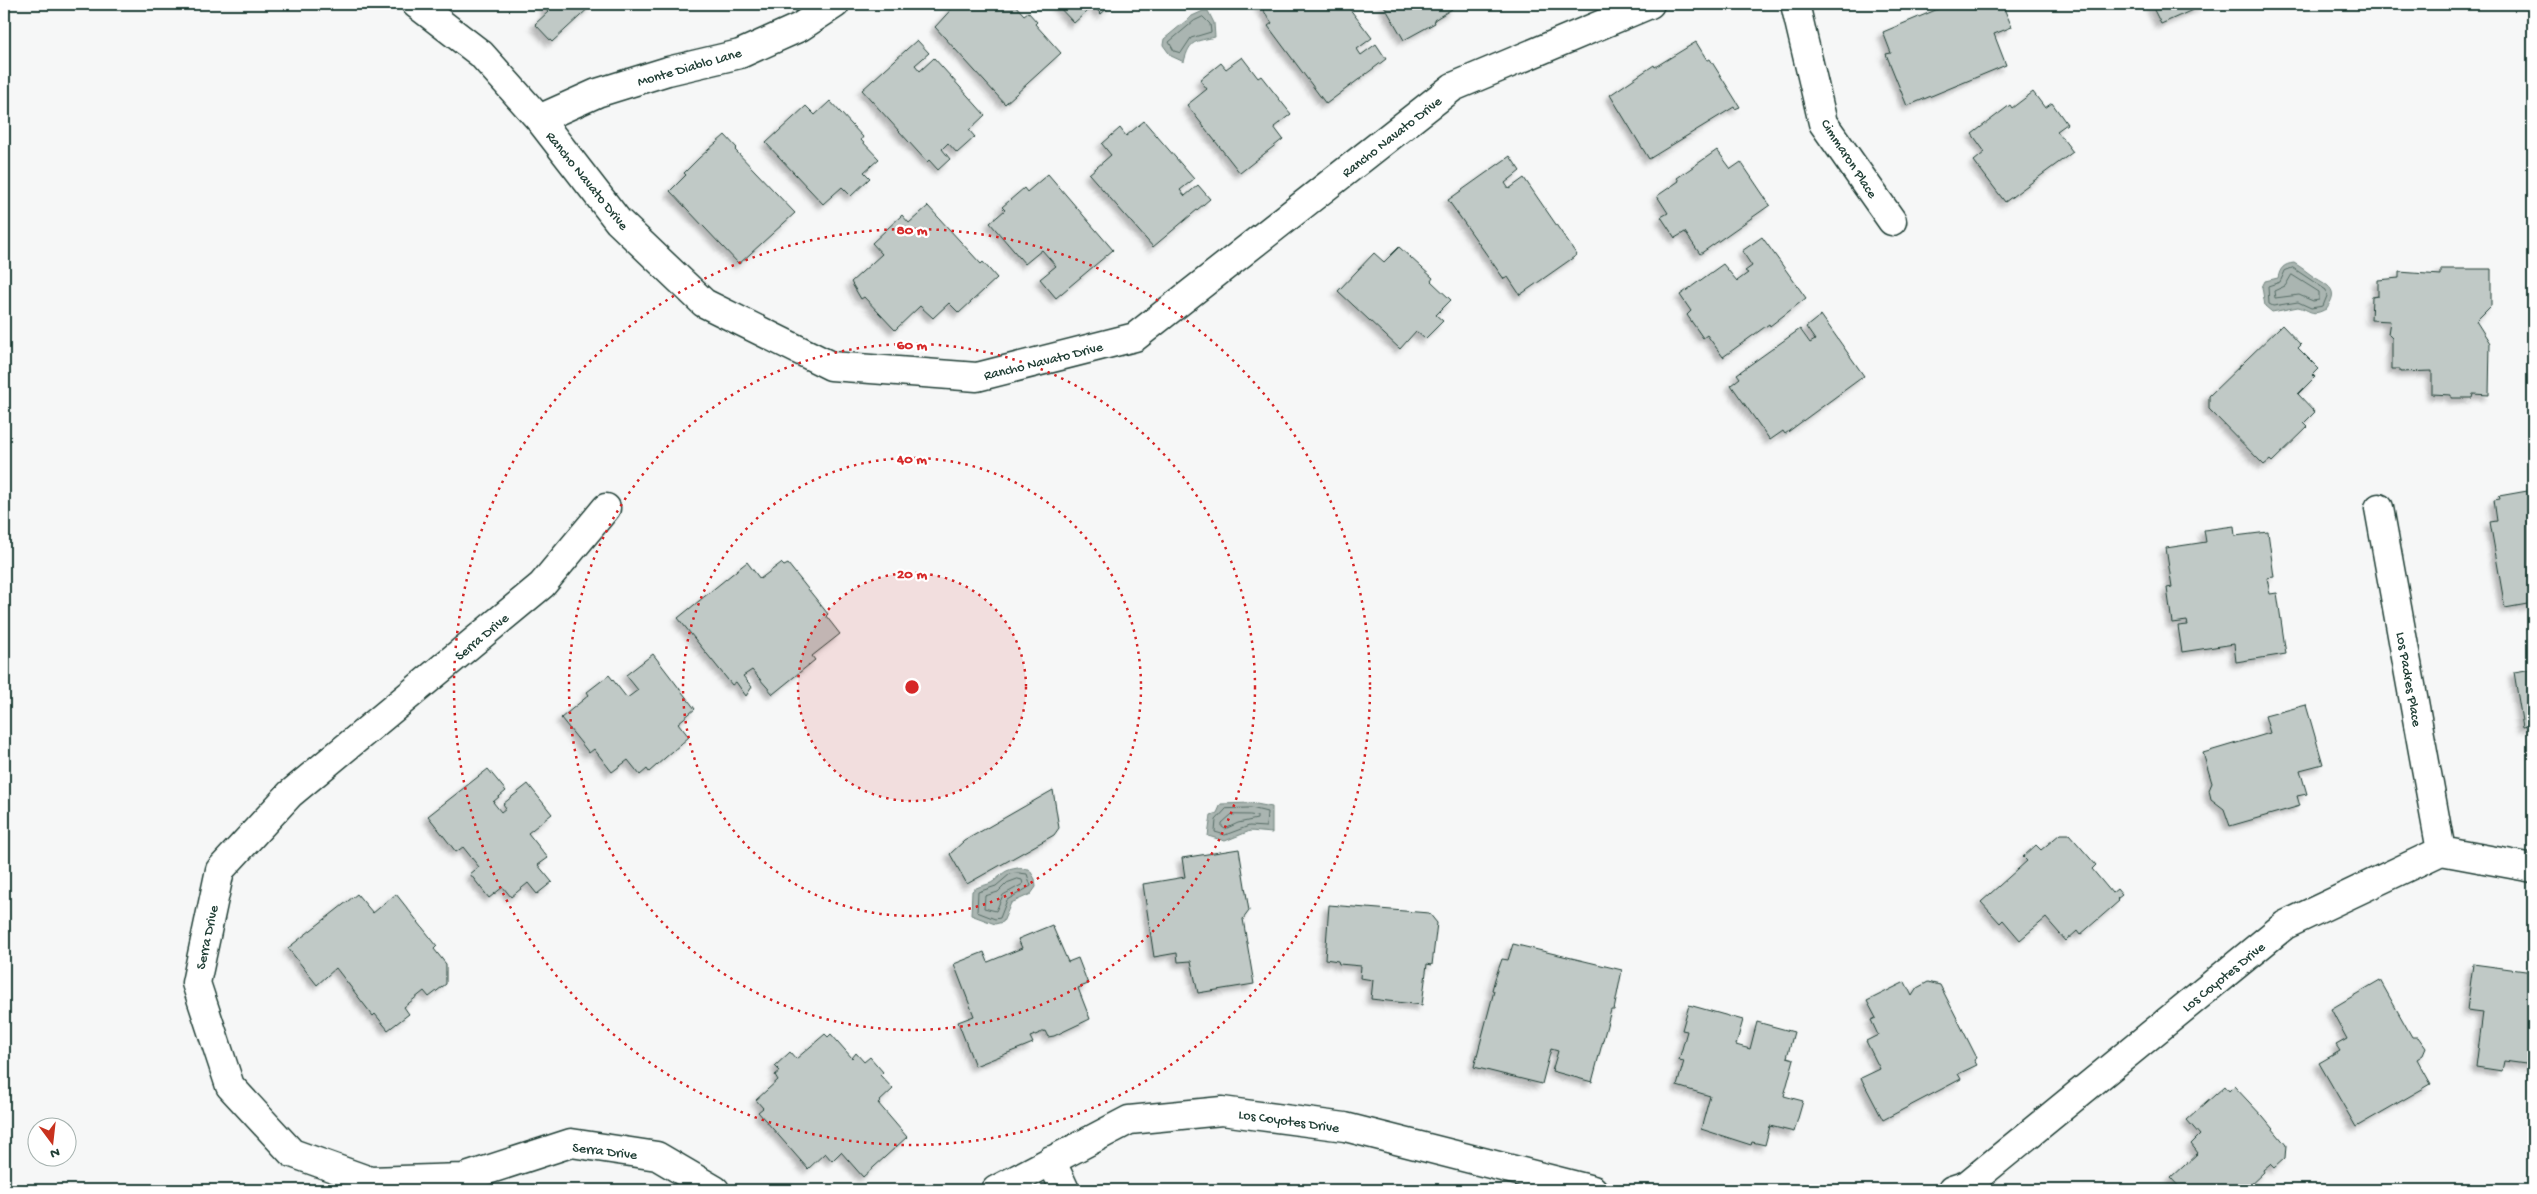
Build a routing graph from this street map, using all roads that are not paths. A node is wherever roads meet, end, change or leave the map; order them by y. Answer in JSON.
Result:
{"nodes":[{"id":1,"x":416,"y":4,"type":"edge"},
{"id":2,"x":835,"y":4,"type":"edge"},
{"id":3,"x":1650,"y":4,"type":"edge"},
{"id":4,"x":1795,"y":4,"type":"edge"},
{"id":5,"x":539,"y":119,"type":"junction"},
{"id":6,"x":1892,"y":221,"type":"dead end"},
{"id":7,"x":606,"y":508,"type":"dead end"},
{"id":8,"x":2379,"y":508,"type":"dead end"},
{"id":9,"x":2441,"y":851,"type":"junction"},
{"id":10,"x":2533,"y":868,"type":"edge"},
{"id":11,"x":1051,"y":1160,"type":"junction"},
{"id":12,"x":715,"y":1190,"type":"edge"},
{"id":13,"x":996,"y":1190,"type":"edge"},
{"id":14,"x":1064,"y":1190,"type":"edge"},
{"id":15,"x":1593,"y":1190,"type":"edge"},
{"id":16,"x":1952,"y":1190,"type":"edge"}],
"edges":[{"from":1,"to":5,"type":"street","name":"Rancho Navato Drive"},
{"from":2,"to":5,"type":"street","name":"Monte Diablo Lane"},
{"from":3,"to":5,"type":"street","name":"Rancho Navato Drive"},
{"from":4,"to":6,"type":"street","name":"Cimmaron Place"},
{"from":7,"to":12,"type":"street","name":"Serra Drive"},
{"from":8,"to":9,"type":"street","name":"Los Padres Place"},
{"from":9,"to":10,"type":"street"},
{"from":9,"to":16,"type":"street","name":"Los Coyotes Drive"},
{"from":11,"to":13,"type":"street","name":"Los Coyotes Drive"},
{"from":11,"to":14,"type":"street"},
{"from":11,"to":15,"type":"street","name":"Los Coyotes Drive"}]}
